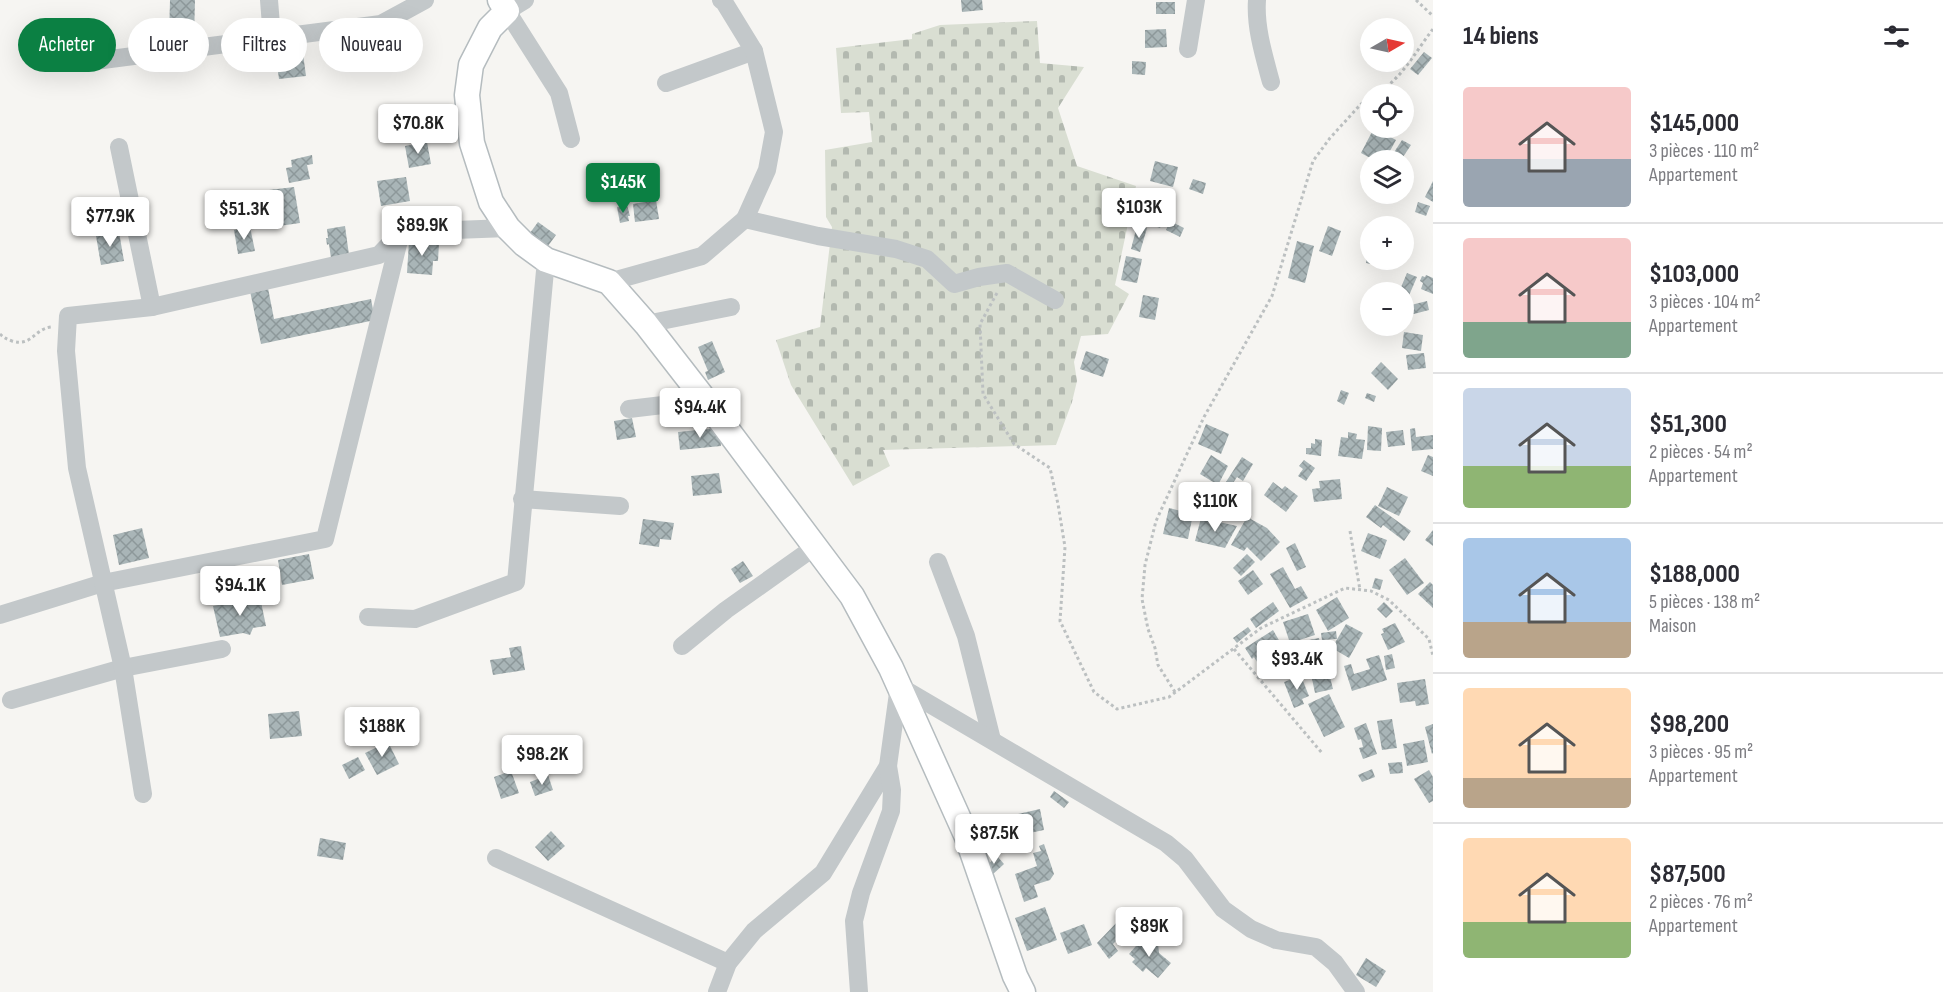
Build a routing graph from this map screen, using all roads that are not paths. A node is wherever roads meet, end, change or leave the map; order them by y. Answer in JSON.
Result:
{"nodes":[{"id":1,"x":268,"y":0,"type":"edge"},
{"id":2,"x":425,"y":0,"type":"edge"},
{"id":3,"x":1196,"y":0,"type":"edge"},
{"id":4,"x":1257,"y":0,"type":"edge"},
{"id":5,"x":723,"y":1,"type":"edge"},
{"id":6,"x":511,"y":4,"type":"edge"},
{"id":7,"x":270,"y":18,"type":"edge"},
{"id":8,"x":307,"y":34,"type":"edge"},
{"id":9,"x":221,"y":45,"type":"edge"},
{"id":10,"x":1188,"y":49,"type":"dead end"},
{"id":11,"x":754,"y":51,"type":"junction"},
{"id":12,"x":116,"y":58,"type":"edge"},
{"id":13,"x":1270,"y":82,"type":"dead end"},
{"id":14,"x":666,"y":83,"type":"dead end"},
{"id":15,"x":571,"y":139,"type":"dead end"},
{"id":16,"x":119,"y":147,"type":"dead end"},
{"id":17,"x":745,"y":219,"type":"junction"},
{"id":18,"x":508,"y":228,"type":"junction"},
{"id":19,"x":401,"y":232,"type":"junction"},
{"id":20,"x":546,"y":260,"type":"junction"},
{"id":21,"x":609,"y":282,"type":"junction"},
{"id":22,"x":1055,"y":300,"type":"dead end"},
{"id":23,"x":152,"y":307,"type":"junction"},
{"id":24,"x":731,"y":307,"type":"dead end"},
{"id":25,"x":646,"y":324,"type":"junction"},
{"id":26,"x":705,"y":400,"type":"junction"},
{"id":27,"x":629,"y":409,"type":"dead end"},
{"id":28,"x":522,"y":499,"type":"junction"},
{"id":29,"x":620,"y":506,"type":"dead end"},
{"id":30,"x":816,"y":546,"type":"junction"},
{"id":31,"x":938,"y":562,"type":"dead end"},
{"id":32,"x":103,"y":583,"type":"junction"},
{"id":33,"x":0,"y":615,"type":"edge"},
{"id":34,"x":368,"y":617,"type":"dead end"},
{"id":35,"x":682,"y":646,"type":"dead end"},
{"id":36,"x":222,"y":649,"type":"dead end"},
{"id":37,"x":123,"y":668,"type":"junction"},
{"id":38,"x":898,"y":686,"type":"junction"},
{"id":39,"x":11,"y":700,"type":"dead end"},
{"id":40,"x":992,"y":740,"type":"junction"},
{"id":41,"x":888,"y":766,"type":"junction"},
{"id":42,"x":143,"y":794,"type":"dead end"},
{"id":43,"x":496,"y":858,"type":"dead end"},
{"id":44,"x":728,"y":963,"type":"junction"},
{"id":45,"x":717,"y":992,"type":"edge"},
{"id":46,"x":859,"y":992,"type":"edge"},
{"id":47,"x":1023,"y":992,"type":"edge"},
{"id":48,"x":1356,"y":992,"type":"edge"}],
"edges":[{"from":1,"to":7,"type":"street"},
{"from":2,"to":8,"type":"street"},
{"from":3,"to":10,"type":"street"},
{"from":4,"to":13,"type":"street"},
{"from":5,"to":11,"type":"street"},
{"from":6,"to":15,"type":"street"},
{"from":6,"to":18,"type":"street"},
{"from":9,"to":12,"type":"street"},
{"from":11,"to":14,"type":"street"},
{"from":11,"to":17,"type":"street"},
{"from":16,"to":23,"type":"street"},
{"from":17,"to":21,"type":"street"},
{"from":17,"to":22,"type":"street"},
{"from":18,"to":19,"type":"street"},
{"from":18,"to":20,"type":"street"},
{"from":19,"to":23,"type":"street"},
{"from":19,"to":32,"type":"street"},
{"from":20,"to":21,"type":"street"},
{"from":20,"to":28,"type":"street"},
{"from":21,"to":25,"type":"street"},
{"from":23,"to":32,"type":"street"},
{"from":24,"to":25,"type":"street"},
{"from":25,"to":26,"type":"street"},
{"from":26,"to":27,"type":"street"},
{"from":26,"to":30,"type":"street"},
{"from":28,"to":29,"type":"street"},
{"from":28,"to":34,"type":"street"},
{"from":30,"to":35,"type":"street"},
{"from":30,"to":38,"type":"street"},
{"from":31,"to":40,"type":"street"},
{"from":32,"to":33,"type":"street"},
{"from":32,"to":37,"type":"street"},
{"from":36,"to":37,"type":"street"},
{"from":37,"to":39,"type":"street"},
{"from":37,"to":42,"type":"street"},
{"from":38,"to":40,"type":"street"},
{"from":38,"to":41,"type":"street"},
{"from":38,"to":47,"type":"street"},
{"from":40,"to":48,"type":"street"},
{"from":41,"to":44,"type":"street"},
{"from":41,"to":46,"type":"street"},
{"from":43,"to":44,"type":"street"},
{"from":44,"to":45,"type":"street"}]}
